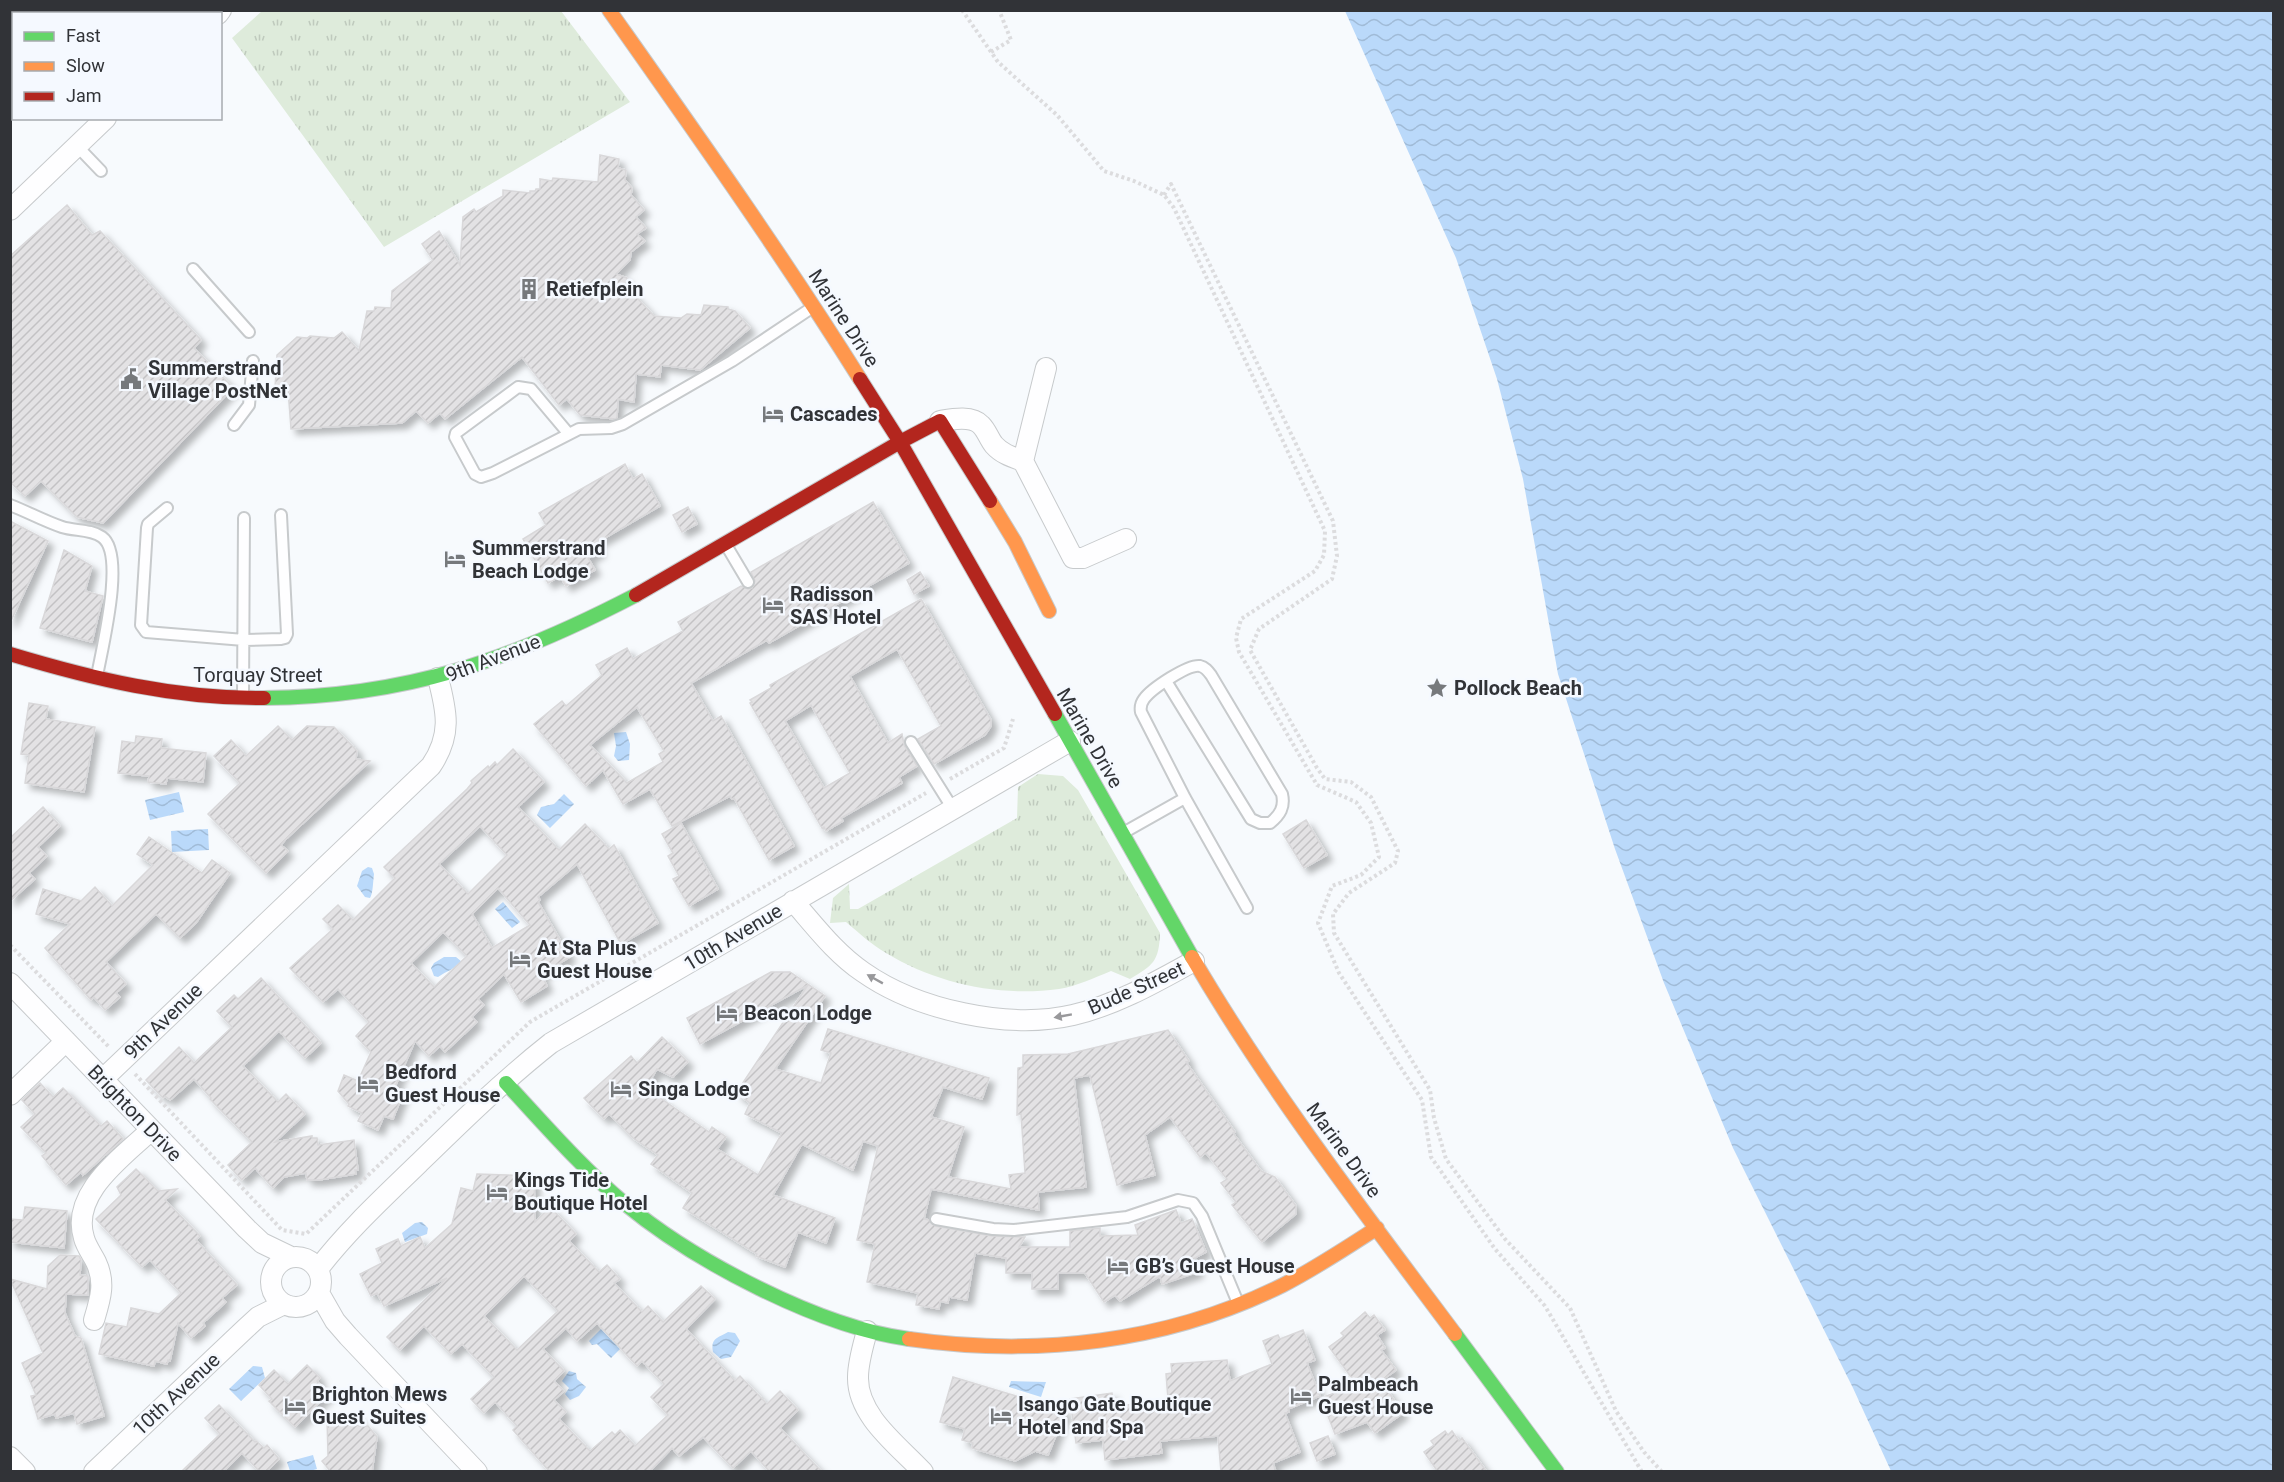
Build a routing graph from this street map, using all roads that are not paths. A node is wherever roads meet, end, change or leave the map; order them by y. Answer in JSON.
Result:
{"nodes":[{"id":1,"x":616,"y":13,"type":"edge"},
{"id":2,"x":104,"y":120,"type":"edge"},
{"id":3,"x":77,"y":146,"type":"junction"},
{"id":4,"x":101,"y":171,"type":"dead end"},
{"id":5,"x":14,"y":198,"type":"edge"},
{"id":6,"x":193,"y":269,"type":"dead end"},
{"id":7,"x":814,"y":306,"type":"junction"},
{"id":8,"x":249,"y":332,"type":"dead end"},
{"id":9,"x":253,"y":361,"type":"dead end"},
{"id":10,"x":1046,"y":368,"type":"dead end"},
{"id":11,"x":940,"y":421,"type":"junction"},
{"id":12,"x":234,"y":425,"type":"dead end"},
{"id":13,"x":568,"y":434,"type":"junction"},
{"id":14,"x":900,"y":442,"type":"junction"},
{"id":15,"x":1023,"y":461,"type":"junction"},
{"id":16,"x":10,"y":506,"type":"edge"},
{"id":17,"x":167,"y":507,"type":"dead end"},
{"id":18,"x":281,"y":515,"type":"dead end"},
{"id":19,"x":244,"y":518,"type":"dead end"},
{"id":20,"x":1126,"y":539,"type":"dead end"},
{"id":21,"x":724,"y":543,"type":"junction"},
{"id":22,"x":748,"y":582,"type":"dead end"},
{"id":23,"x":1049,"y":611,"type":"dead end"},
{"id":24,"x":244,"y":640,"type":"junction"},
{"id":25,"x":10,"y":654,"type":"edge"},
{"id":26,"x":438,"y":678,"type":"junction"},
{"id":27,"x":97,"y":679,"type":"junction"},
{"id":28,"x":1166,"y":681,"type":"junction"},
{"id":29,"x":243,"y":698,"type":"junction"},
{"id":30,"x":1070,"y":741,"type":"junction"},
{"id":31,"x":911,"y":742,"type":"dead end"},
{"id":32,"x":1185,"y":798,"type":"junction"},
{"id":33,"x":953,"y":809,"type":"junction"},
{"id":34,"x":1122,"y":833,"type":"junction"},
{"id":35,"x":793,"y":900,"type":"junction"},
{"id":36,"x":1247,"y":908,"type":"dead end"},
{"id":37,"x":1194,"y":961,"type":"junction"},
{"id":38,"x":10,"y":983,"type":"edge"},
{"id":39,"x":66,"y":1041,"type":"junction"},
{"id":40,"x":103,"y":1079,"type":"junction"},
{"id":41,"x":506,"y":1083,"type":"junction"},
{"id":42,"x":10,"y":1095,"type":"edge"},
{"id":43,"x":151,"y":1130,"type":"junction"},
{"id":44,"x":936,"y":1219,"type":"dead end"},
{"id":45,"x":1377,"y":1228,"type":"junction"},
{"id":46,"x":262,"y":1243,"type":"junction"},
{"id":47,"x":305,"y":1262,"type":"junction"},
{"id":48,"x":319,"y":1293,"type":"junction"},
{"id":49,"x":282,"y":1294,"type":"junction"},
{"id":50,"x":1240,"y":1306,"type":"junction"},
{"id":51,"x":94,"y":1320,"type":"dead end"},
{"id":52,"x":335,"y":1321,"type":"junction"},
{"id":53,"x":867,"y":1331,"type":"junction"},
{"id":54,"x":10,"y":1457,"type":"edge"},
{"id":55,"x":25,"y":1472,"type":"edge"},
{"id":56,"x":94,"y":1472,"type":"edge"},
{"id":57,"x":477,"y":1472,"type":"edge"},
{"id":58,"x":923,"y":1472,"type":"edge"},
{"id":59,"x":1557,"y":1472,"type":"edge"}],
"edges":[{"from":1,"to":7,"type":"street","name":"Marine Drive"},
{"from":2,"to":3,"type":"street"},
{"from":3,"to":4,"type":"lane"},
{"from":3,"to":5,"type":"street"},
{"from":6,"to":8,"type":"lane"},
{"from":7,"to":13,"type":"lane"},
{"from":7,"to":14,"type":"street","name":"Marine Drive"},
{"from":9,"to":12,"type":"lane"},
{"from":10,"to":15,"type":"street"},
{"from":11,"to":14,"type":"street","name":"9th Avenue"},
{"from":11,"to":15,"type":"street"},
{"from":11,"to":23,"type":"street"},
{"from":13,"to":13,"type":"lane"},
{"from":14,"to":21,"type":"street","name":"9th Avenue"},
{"from":14,"to":30,"type":"street","name":"Marine Drive"},
{"from":15,"to":20,"type":"street"},
{"from":16,"to":27,"type":"lane"},
{"from":17,"to":24,"type":"lane"},
{"from":18,"to":24,"type":"lane"},
{"from":19,"to":24,"type":"lane"},
{"from":21,"to":22,"type":"lane"},
{"from":21,"to":26,"type":"street","name":"9th Avenue"},
{"from":24,"to":29,"type":"lane"},
{"from":25,"to":27,"type":"street","name":"Torquay Street"},
{"from":26,"to":29,"type":"street","name":"Torquay Street"},
{"from":26,"to":40,"type":"street","name":"9th Avenue"},
{"from":27,"to":29,"type":"street","name":"Torquay Street"},
{"from":28,"to":28,"type":"lane"},
{"from":28,"to":32,"type":"lane"},
{"from":30,"to":33,"type":"street","name":"10th Avenue"},
{"from":30,"to":34,"type":"street","name":"Marine Drive"},
{"from":31,"to":33,"type":"lane"},
{"from":32,"to":34,"type":"lane"},
{"from":32,"to":36,"type":"lane"},
{"from":33,"to":35,"type":"street","name":"10th Avenue"},
{"from":34,"to":37,"type":"street","name":"Marine Drive"},
{"from":37,"to":35,"type":"street","name":"Bude Street","one_way":true},
{"from":35,"to":41,"type":"street","name":"10th Avenue"},
{"from":37,"to":45,"type":"street","name":"Marine Drive"},
{"from":38,"to":39,"type":"street","name":"Brighton Drive"},
{"from":39,"to":40,"type":"street","name":"Brighton Drive"},
{"from":39,"to":42,"type":"street"},
{"from":40,"to":43,"type":"street","name":"Brighton Drive"},
{"from":41,"to":47,"type":"street","name":"10th Avenue"},
{"from":41,"to":53,"type":"street"},
{"from":43,"to":46,"type":"street","name":"Brighton Drive"},
{"from":43,"to":51,"type":"street"},
{"from":44,"to":50,"type":"lane"},
{"from":45,"to":50,"type":"street"},
{"from":45,"to":59,"type":"street","name":"Marine Drive"},
{"from":46,"to":47,"type":"street","name":"Brighton Drive"},
{"from":46,"to":49,"type":"street"},
{"from":47,"to":48,"type":"street"},
{"from":47,"to":49,"type":"street","name":"10th Avenue"},
{"from":48,"to":49,"type":"street"},
{"from":48,"to":52,"type":"street"},
{"from":49,"to":52,"type":"street"},
{"from":49,"to":56,"type":"street","name":"10th Avenue"},
{"from":50,"to":53,"type":"street"},
{"from":52,"to":57,"type":"street"},
{"from":53,"to":58,"type":"street"},
{"from":54,"to":55,"type":"street"}]}
